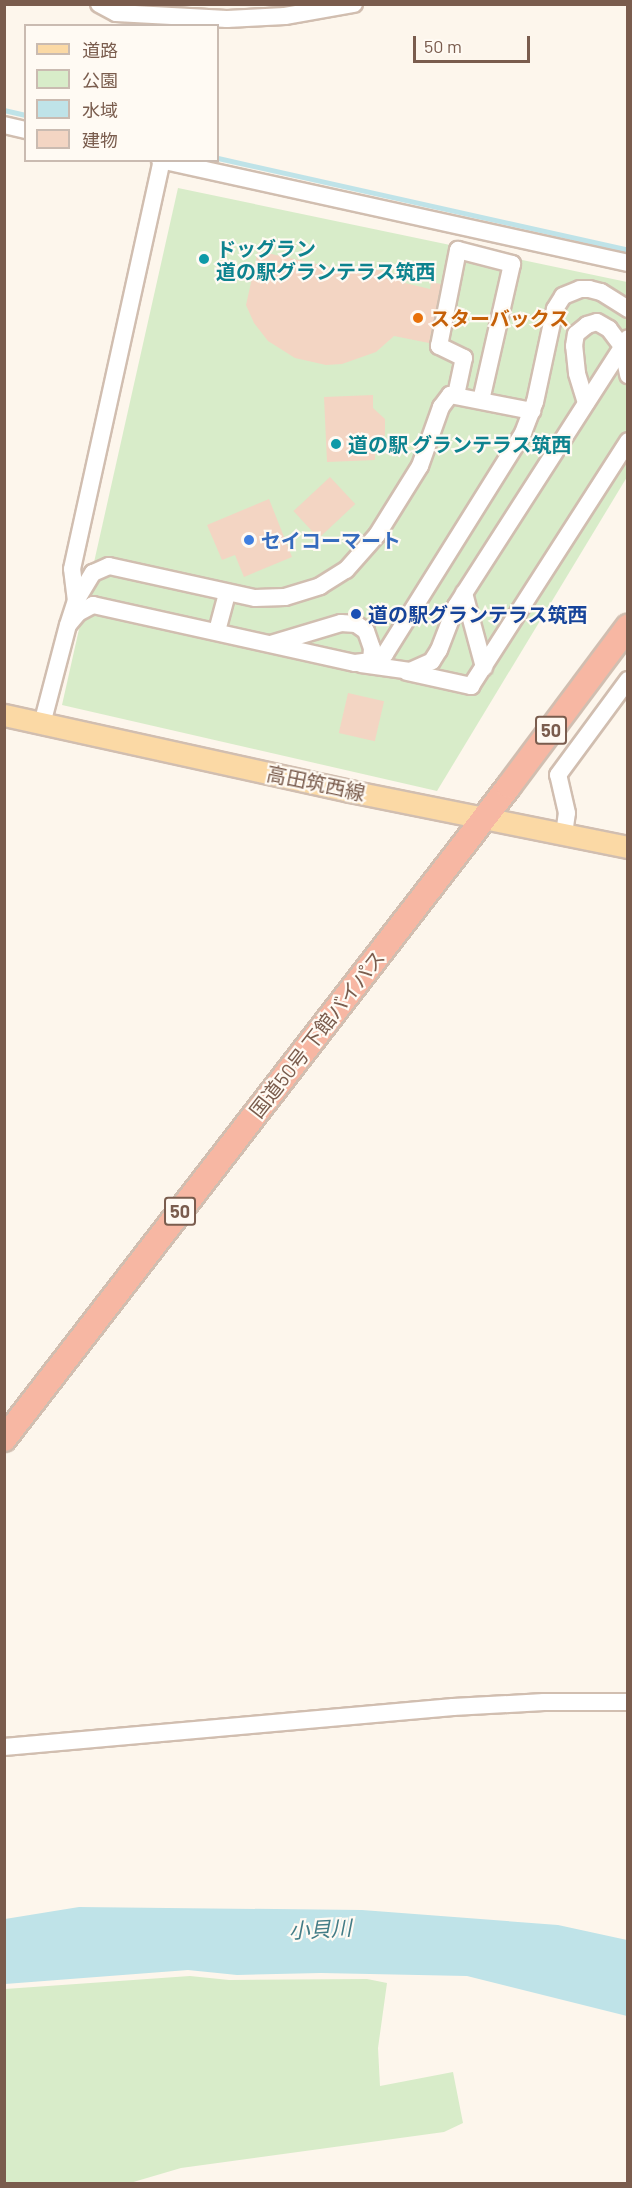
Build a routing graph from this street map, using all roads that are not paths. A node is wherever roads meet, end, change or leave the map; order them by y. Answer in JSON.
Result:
{"nodes":[{"id":1,"x":99,"y":4,"type":"edge"},
{"id":2,"x":354,"y":4,"type":"edge"},
{"id":3,"x":189,"y":21,"type":"edge"},
{"id":4,"x":4,"y":125,"type":"edge"},
{"id":5,"x":24,"y":130,"type":"edge"},
{"id":6,"x":161,"y":162,"type":"edge"},
{"id":7,"x":166,"y":162,"type":"edge"},
{"id":8,"x":627,"y":263,"type":"edge"},
{"id":9,"x":627,"y":309,"type":"edge"},
{"id":10,"x":625,"y":342,"type":"edge"},
{"id":11,"x":627,"y":375,"type":"edge"},
{"id":12,"x":456,"y":395,"type":"junction"},
{"id":13,"x":481,"y":400,"type":"junction"},
{"id":14,"x":586,"y":403,"type":"junction"},
{"id":15,"x":532,"y":411,"type":"junction"},
{"id":16,"x":627,"y":441,"type":"edge"},
{"id":17,"x":227,"y":592,"type":"junction"},
{"id":18,"x":464,"y":593,"type":"junction"},
{"id":19,"x":76,"y":601,"type":"junction"},
{"id":20,"x":68,"y":625,"type":"junction"},
{"id":21,"x":627,"y":627,"type":"edge"},
{"id":22,"x":217,"y":632,"type":"junction"},
{"id":23,"x":271,"y":644,"type":"junction"},
{"id":24,"x":363,"y":662,"type":"junction"},
{"id":25,"x":484,"y":667,"type":"junction"},
{"id":26,"x":399,"y":671,"type":"junction"},
{"id":27,"x":627,"y":680,"type":"edge"},
{"id":28,"x":4,"y":715,"type":"edge"},
{"id":29,"x":42,"y":724,"type":"junction"},
{"id":30,"x":484,"y":818,"type":"junction"},
{"id":31,"x":564,"y":834,"type":"junction"},
{"id":32,"x":627,"y":847,"type":"edge"},
{"id":33,"x":4,"y":1439,"type":"edge"},
{"id":34,"x":627,"y":1702,"type":"edge"},
{"id":35,"x":4,"y":1748,"type":"edge"}],
"edges":[{"from":1,"to":3,"type":"street"},
{"from":2,"to":3,"type":"street"},
{"from":4,"to":5,"type":"street"},
{"from":6,"to":19,"type":"street"},
{"from":7,"to":8,"type":"street"},
{"from":9,"to":15,"type":"street"},
{"from":10,"to":11,"type":"street"},
{"from":10,"to":14,"type":"street"},
{"from":10,"to":14,"type":"street"},
{"from":12,"to":13,"type":"street"},
{"from":12,"to":13,"type":"street"},
{"from":12,"to":17,"type":"street"},
{"from":13,"to":15,"type":"street"},
{"from":14,"to":18,"type":"street"},
{"from":15,"to":24,"type":"street"},
{"from":16,"to":25,"type":"street"},
{"from":17,"to":19,"type":"street"},
{"from":17,"to":22,"type":"street"},
{"from":18,"to":25,"type":"street"},
{"from":18,"to":26,"type":"street"},
{"from":19,"to":20,"type":"street"},
{"from":20,"to":22,"type":"street"},
{"from":20,"to":29,"type":"street"},
{"from":21,"to":30,"type":"highway","name":"国道50号 下館バイパス","number":"50"},
{"from":22,"to":23,"type":"street"},
{"from":23,"to":24,"type":"street"},
{"from":23,"to":24,"type":"street"},
{"from":24,"to":26,"type":"street"},
{"from":25,"to":26,"type":"street"},
{"from":27,"to":31,"type":"street"},
{"from":28,"to":29,"type":"main road","name":"高田筑西線"},
{"from":29,"to":30,"type":"main road","name":"高田筑西線"},
{"from":30,"to":31,"type":"main road","name":"高田筑西線"},
{"from":30,"to":33,"type":"highway","name":"国道50号 下館バイパス","number":"50"},
{"from":31,"to":32,"type":"main road","name":"高田筑西線"},
{"from":34,"to":35,"type":"street"}]}
